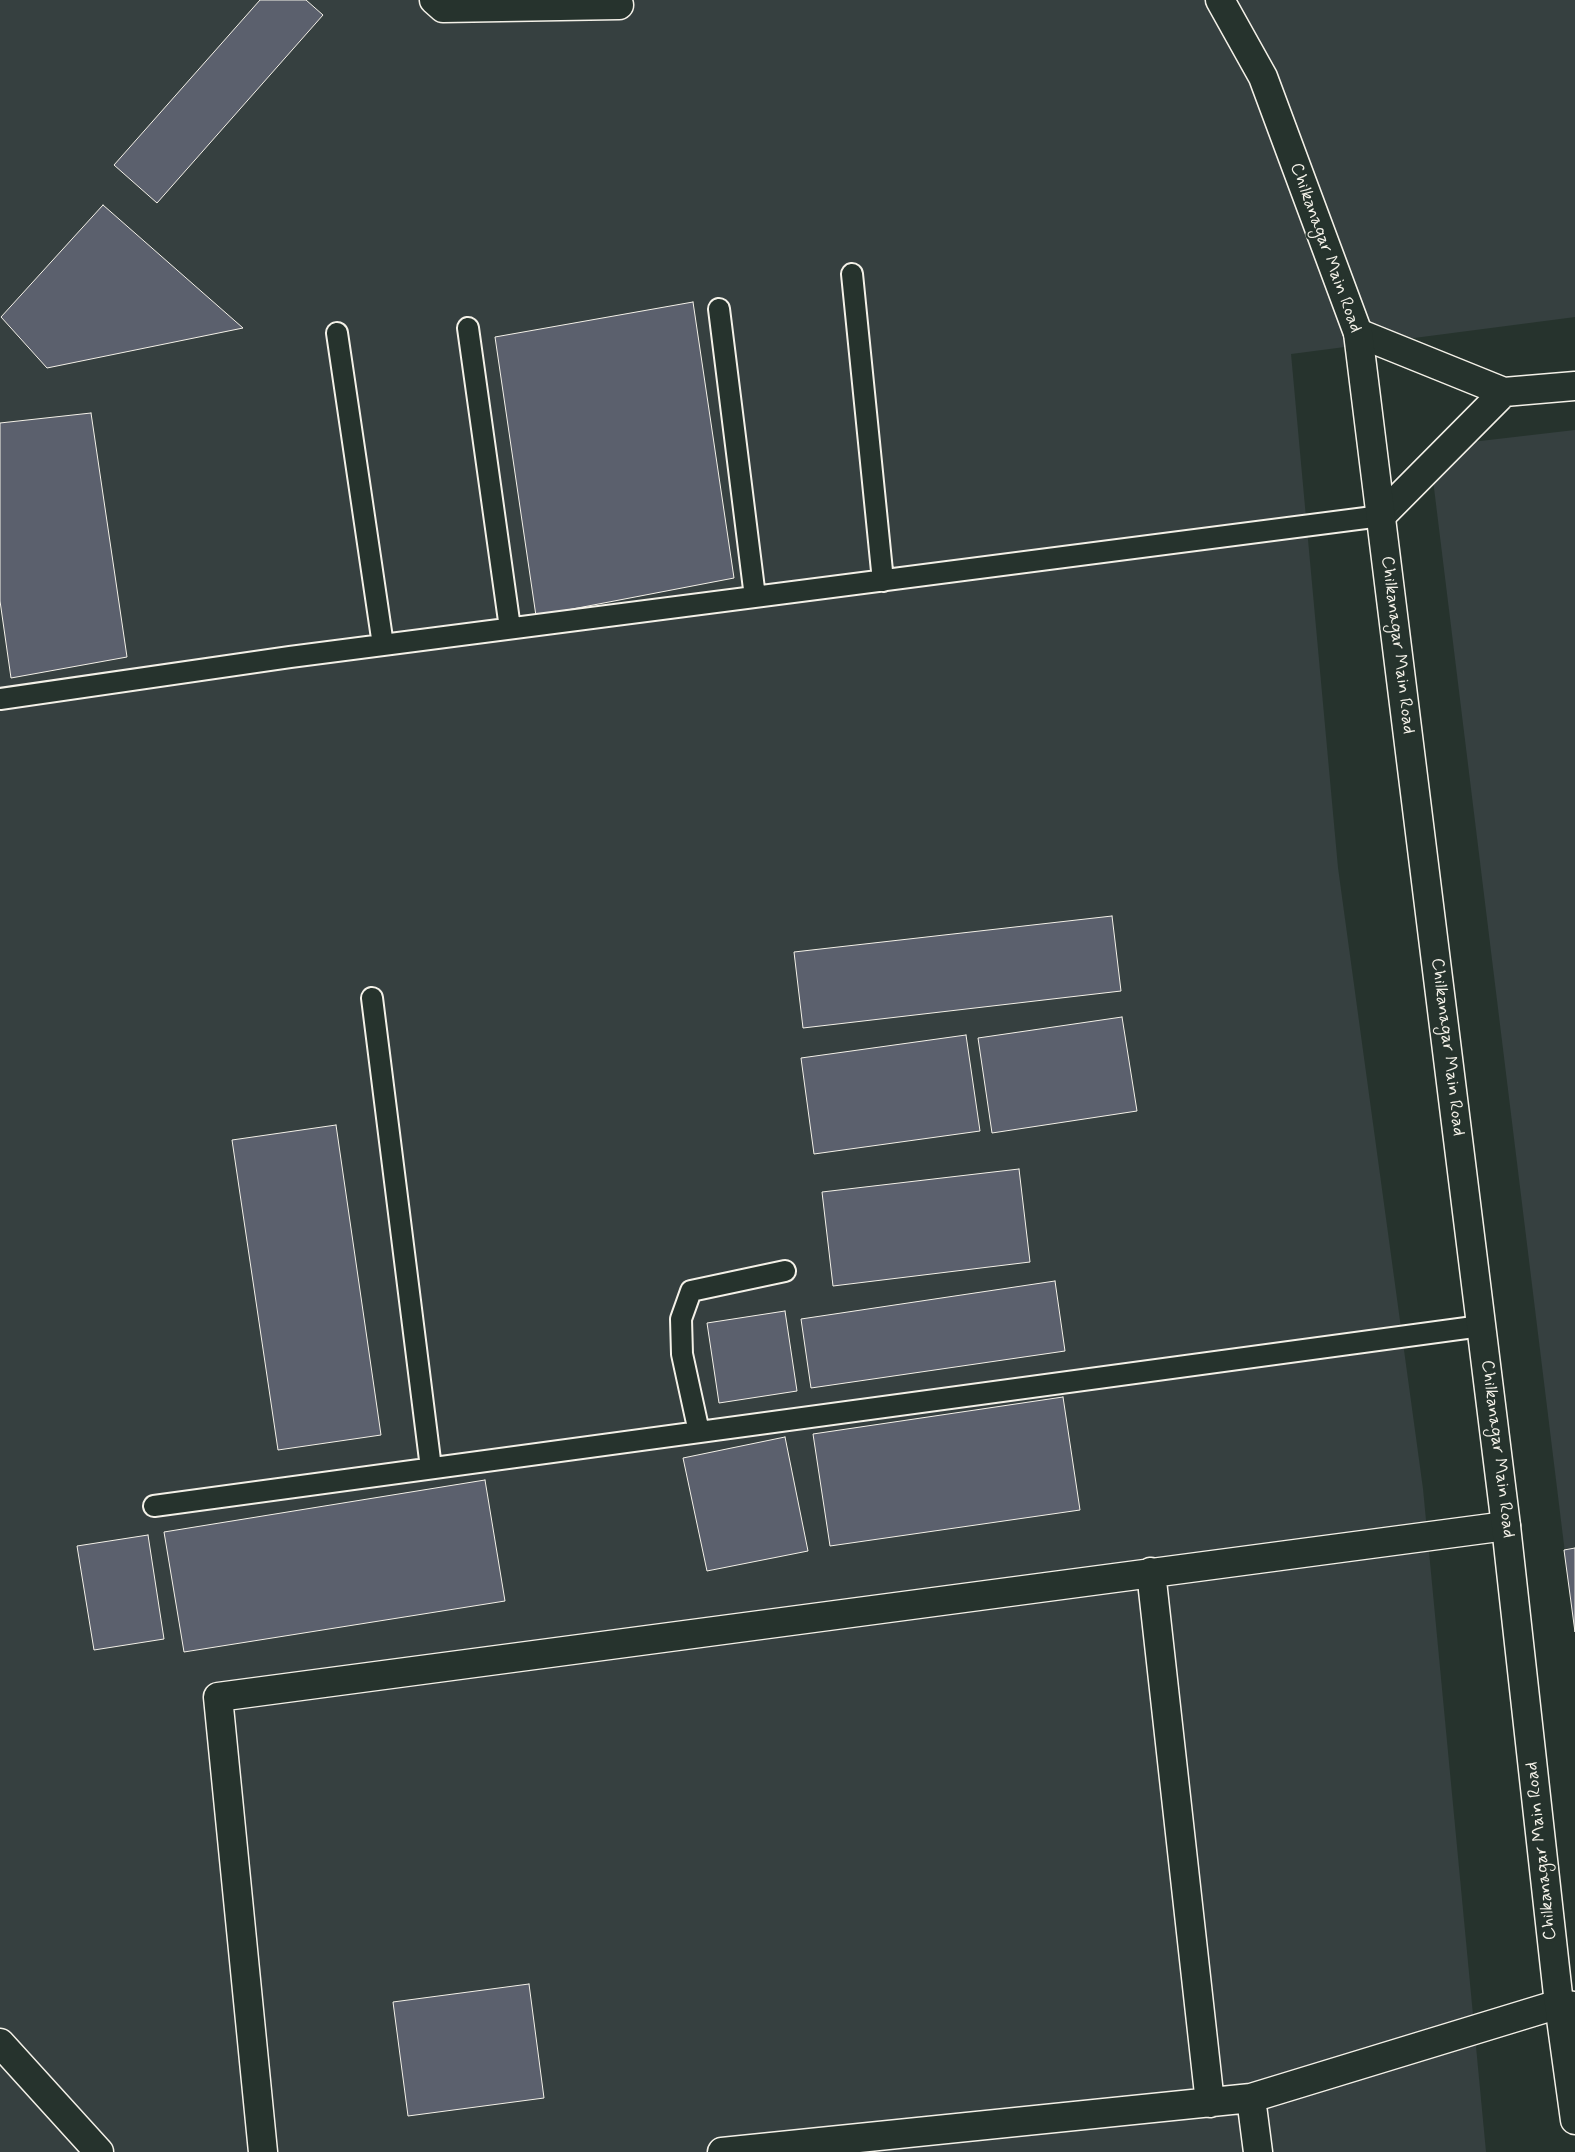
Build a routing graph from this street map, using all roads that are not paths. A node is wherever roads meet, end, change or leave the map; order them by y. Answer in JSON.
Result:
{"nodes":[{"id":1,"x":434,"y":0,"type":"edge"},
{"id":2,"x":1220,"y":0,"type":"edge"},
{"id":3,"x":619,"y":5,"type":"dead end"},
{"id":4,"x":852,"y":274,"type":"dead end"},
{"id":5,"x":718,"y":309,"type":"dead end"},
{"id":6,"x":468,"y":328,"type":"dead end"},
{"id":7,"x":337,"y":333,"type":"dead end"},
{"id":8,"x":1358,"y":333,"type":"junction"},
{"id":9,"x":1575,"y":386,"type":"edge"},
{"id":10,"x":1504,"y":392,"type":"junction"},
{"id":11,"x":1381,"y":516,"type":"junction"},
{"id":12,"x":883,"y":580,"type":"junction"},
{"id":13,"x":755,"y":597,"type":"junction"},
{"id":14,"x":510,"y":628,"type":"junction"},
{"id":15,"x":383,"y":645,"type":"junction"},
{"id":16,"x":0,"y":699,"type":"edge"},
{"id":17,"x":372,"y":998,"type":"dead end"},
{"id":18,"x":785,"y":1271,"type":"dead end"},
{"id":19,"x":1481,"y":1326,"type":"junction"},
{"id":20,"x":699,"y":1432,"type":"junction"},
{"id":21,"x":431,"y":1468,"type":"junction"},
{"id":22,"x":154,"y":1506,"type":"dead end"},
{"id":23,"x":1506,"y":1526,"type":"junction"},
{"id":24,"x":1151,"y":1572,"type":"junction"},
{"id":25,"x":1567,"y":2005,"type":"edge"},
{"id":26,"x":0,"y":2043,"type":"edge"},
{"id":27,"x":1251,"y":2098,"type":"junction"},
{"id":28,"x":1210,"y":2103,"type":"junction"},
{"id":29,"x":1575,"y":2120,"type":"edge"},
{"id":30,"x":99,"y":2152,"type":"edge"},
{"id":31,"x":264,"y":2152,"type":"edge"},
{"id":32,"x":722,"y":2152,"type":"edge"},
{"id":33,"x":1258,"y":2152,"type":"edge"}],
"edges":[{"from":1,"to":3,"type":"street"},
{"from":2,"to":8,"type":"street","name":"Chilkanagar Main Road"},
{"from":4,"to":12,"type":"lane"},
{"from":5,"to":13,"type":"lane"},
{"from":6,"to":14,"type":"lane"},
{"from":7,"to":15,"type":"lane"},
{"from":8,"to":10,"type":"street"},
{"from":8,"to":11,"type":"street","name":"Chilkanagar Main Road"},
{"from":9,"to":10,"type":"street"},
{"from":10,"to":11,"type":"street"},
{"from":11,"to":12,"type":"lane"},
{"from":11,"to":19,"type":"street","name":"Chilkanagar Main Road"},
{"from":12,"to":13,"type":"lane"},
{"from":13,"to":14,"type":"lane"},
{"from":14,"to":15,"type":"lane"},
{"from":15,"to":16,"type":"lane"},
{"from":17,"to":21,"type":"lane"},
{"from":18,"to":20,"type":"lane"},
{"from":19,"to":20,"type":"lane"},
{"from":19,"to":23,"type":"street","name":"Chilkanagar Main Road"},
{"from":20,"to":21,"type":"lane"},
{"from":21,"to":22,"type":"lane"},
{"from":23,"to":24,"type":"street"},
{"from":23,"to":25,"type":"street","name":"Chilkanagar Main Road"},
{"from":24,"to":28,"type":"street"},
{"from":24,"to":31,"type":"street"},
{"from":25,"to":27,"type":"street"},
{"from":25,"to":29,"type":"street","name":"Chilkanagar Main Road"},
{"from":26,"to":30,"type":"street"},
{"from":27,"to":28,"type":"street"},
{"from":27,"to":33,"type":"street"},
{"from":28,"to":32,"type":"street"}]}
